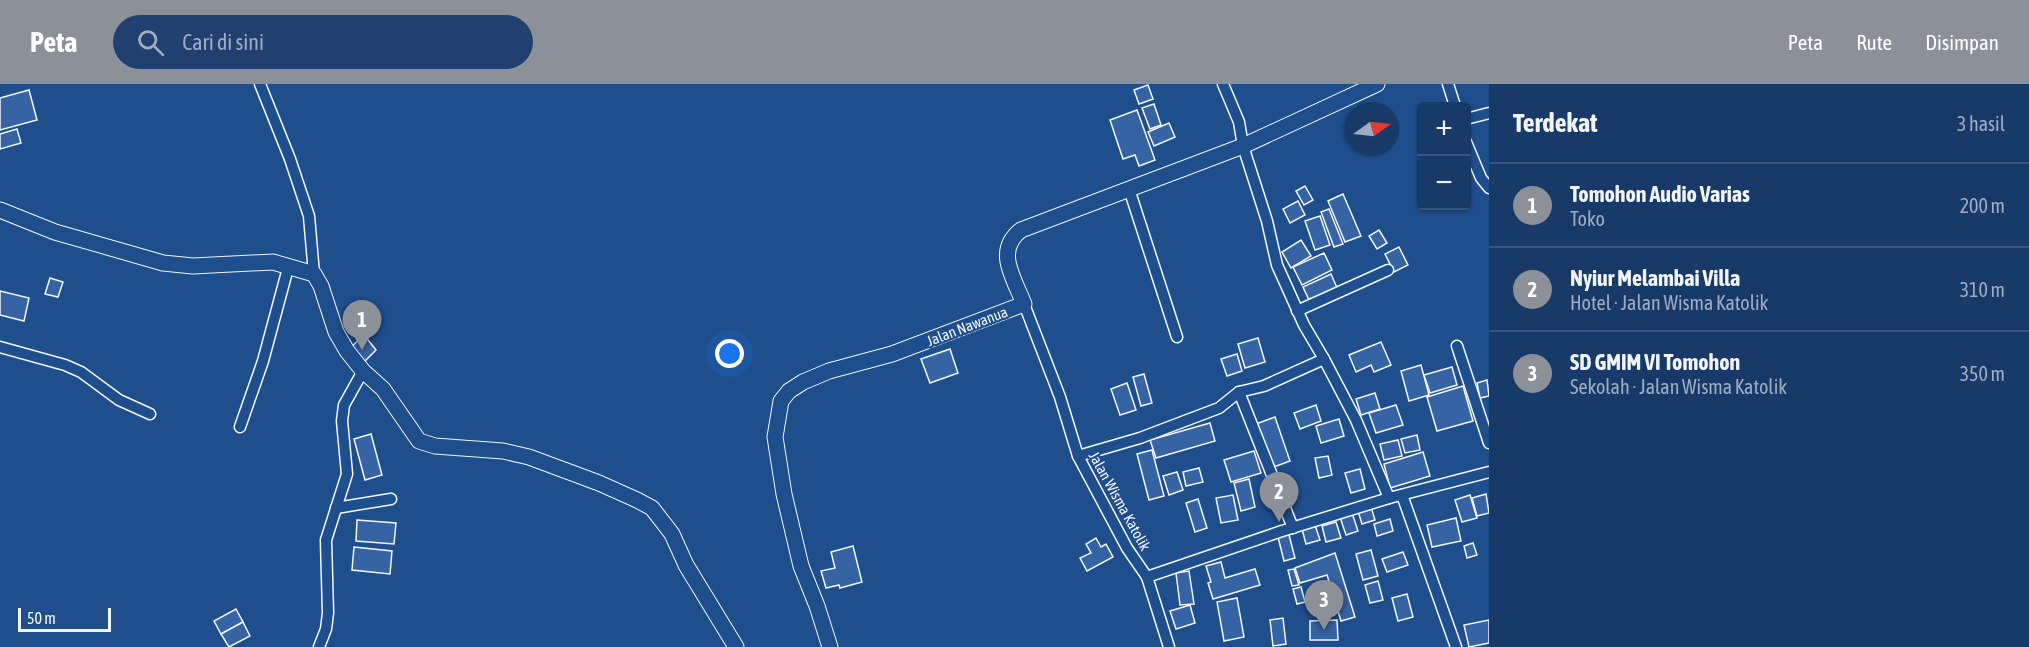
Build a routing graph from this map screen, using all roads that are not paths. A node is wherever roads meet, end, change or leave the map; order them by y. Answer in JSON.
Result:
{"nodes":[{"id":1,"x":260,"y":84,"type":"edge"},
{"id":2,"x":1223,"y":84,"type":"edge"},
{"id":3,"x":1377,"y":84,"type":"edge"},
{"id":4,"x":1448,"y":84,"type":"edge"},
{"id":5,"x":1454,"y":102,"type":"edge"},
{"id":6,"x":1489,"y":113,"type":"edge"},
{"id":7,"x":1471,"y":118,"type":"edge"},
{"id":8,"x":1243,"y":146,"type":"junction"},
{"id":9,"x":1471,"y":152,"type":"edge"},
{"id":10,"x":1489,"y":188,"type":"edge"},
{"id":11,"x":1129,"y":189,"type":"junction"},
{"id":12,"x":0,"y":210,"type":"edge"},
{"id":13,"x":288,"y":268,"type":"junction"},
{"id":14,"x":1388,"y":270,"type":"dead end"},
{"id":15,"x":314,"y":274,"type":"junction"},
{"id":16,"x":1024,"y":304,"type":"junction"},
{"id":17,"x":1297,"y":311,"type":"junction"},
{"id":18,"x":1177,"y":337,"type":"dead end"},
{"id":19,"x":1457,"y":346,"type":"dead end"},
{"id":20,"x":0,"y":347,"type":"edge"},
{"id":21,"x":1324,"y":359,"type":"junction"},
{"id":22,"x":363,"y":371,"type":"junction"},
{"id":23,"x":1239,"y":392,"type":"junction"},
{"id":24,"x":150,"y":414,"type":"dead end"},
{"id":25,"x":240,"y":427,"type":"dead end"},
{"id":26,"x":1489,"y":443,"type":"edge"},
{"id":27,"x":1078,"y":456,"type":"junction"},
{"id":28,"x":1489,"y":472,"type":"edge"},
{"id":29,"x":1402,"y":495,"type":"junction"},
{"id":30,"x":1389,"y":498,"type":"junction"},
{"id":31,"x":391,"y":499,"type":"dead end"},
{"id":32,"x":336,"y":508,"type":"junction"},
{"id":33,"x":1293,"y":528,"type":"junction"},
{"id":34,"x":1147,"y":577,"type":"junction"},
{"id":35,"x":320,"y":647,"type":"edge"},
{"id":36,"x":736,"y":647,"type":"edge"},
{"id":37,"x":830,"y":647,"type":"edge"},
{"id":38,"x":1170,"y":647,"type":"edge"},
{"id":39,"x":1456,"y":647,"type":"edge"}],
"edges":[{"from":1,"to":15,"type":"street"},
{"from":2,"to":8,"type":"street"},
{"from":3,"to":8,"type":"street","name":"Jalan Nawanua"},
{"from":4,"to":5,"type":"street"},
{"from":6,"to":7,"type":"street"},
{"from":8,"to":11,"type":"street","name":"Jalan Nawanua"},
{"from":8,"to":17,"type":"street"},
{"from":9,"to":10,"type":"street"},
{"from":11,"to":16,"type":"street","name":"Jalan Nawanua"},
{"from":11,"to":18,"type":"street"},
{"from":12,"to":13,"type":"street"},
{"from":13,"to":15,"type":"street"},
{"from":13,"to":25,"type":"street"},
{"from":14,"to":17,"type":"street"},
{"from":15,"to":22,"type":"street"},
{"from":16,"to":27,"type":"street","name":"Jalan Wisma Katolik"},
{"from":16,"to":37,"type":"street","name":"Jalan Nawanua"},
{"from":17,"to":21,"type":"street"},
{"from":19,"to":26,"type":"street"},
{"from":20,"to":24,"type":"street"},
{"from":21,"to":23,"type":"street"},
{"from":21,"to":30,"type":"street"},
{"from":22,"to":32,"type":"street"},
{"from":22,"to":36,"type":"street"},
{"from":23,"to":27,"type":"street"},
{"from":23,"to":33,"type":"street"},
{"from":27,"to":34,"type":"street","name":"Jalan Wisma Katolik"},
{"from":28,"to":29,"type":"street"},
{"from":29,"to":30,"type":"street"},
{"from":29,"to":39,"type":"street"},
{"from":30,"to":33,"type":"street"},
{"from":31,"to":32,"type":"street"},
{"from":32,"to":35,"type":"street"},
{"from":33,"to":34,"type":"street"},
{"from":34,"to":38,"type":"street","name":"Jalan Wisma Katolik"}]}
